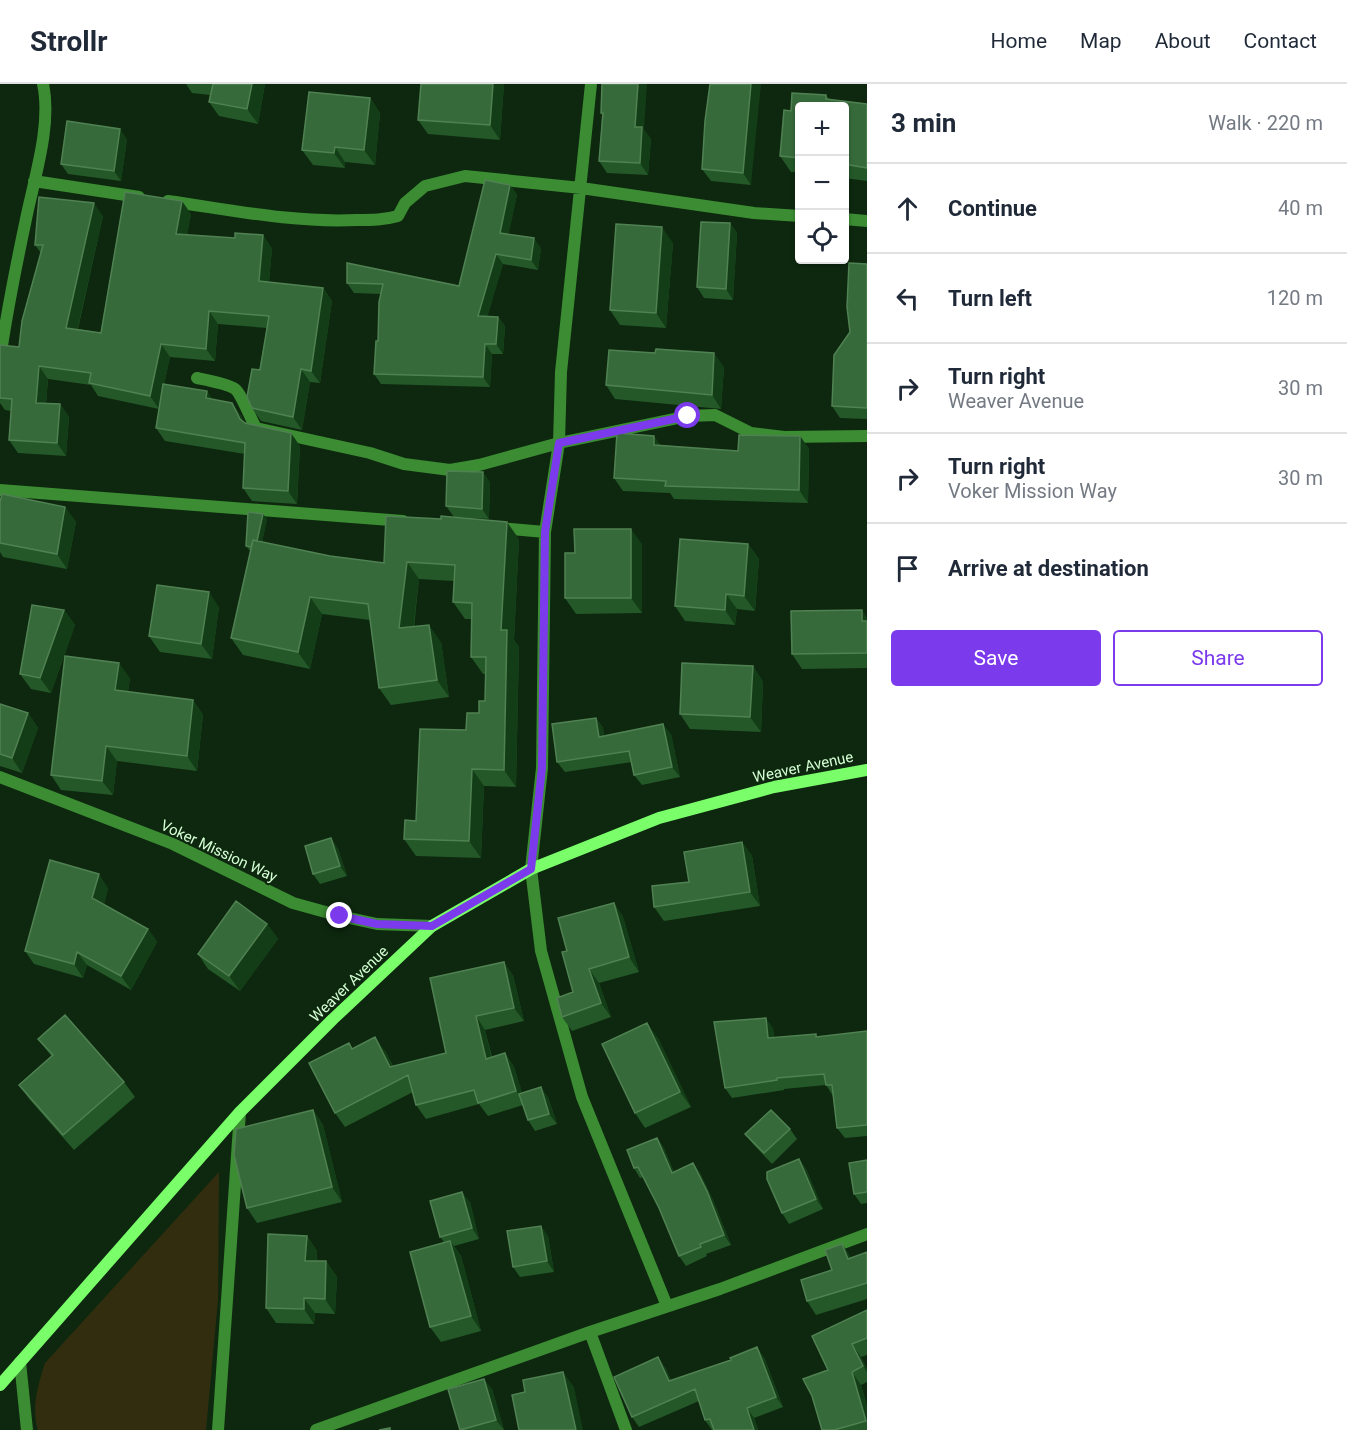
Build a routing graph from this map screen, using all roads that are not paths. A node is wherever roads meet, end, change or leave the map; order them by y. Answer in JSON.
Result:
{"nodes":[{"id":1,"x":43,"y":84,"type":"edge"},
{"id":2,"x":591,"y":84,"type":"edge"},
{"id":3,"x":34,"y":181,"type":"junction"},
{"id":4,"x":581,"y":188,"type":"junction"},
{"id":5,"x":795,"y":216,"type":"edge"},
{"id":6,"x":849,"y":219,"type":"edge"},
{"id":7,"x":867,"y":221,"type":"edge"},
{"id":8,"x":4,"y":301,"type":"edge"},
{"id":9,"x":0,"y":358,"type":"edge"},
{"id":10,"x":197,"y":378,"type":"dead end"},
{"id":11,"x":867,"y":436,"type":"edge"},
{"id":12,"x":559,"y":443,"type":"junction"},
{"id":13,"x":0,"y":490,"type":"edge"},
{"id":14,"x":415,"y":522,"type":"edge"},
{"id":15,"x":486,"y":527,"type":"edge"},
{"id":16,"x":545,"y":532,"type":"junction"},
{"id":17,"x":867,"y":770,"type":"edge"},
{"id":18,"x":0,"y":777,"type":"edge"},
{"id":19,"x":531,"y":869,"type":"junction"},
{"id":20,"x":432,"y":926,"type":"junction"},
{"id":21,"x":240,"y":1113,"type":"junction"},
{"id":22,"x":867,"y":1234,"type":"edge"},
{"id":23,"x":668,"y":1306,"type":"junction"},
{"id":24,"x":590,"y":1332,"type":"junction"},
{"id":25,"x":20,"y":1362,"type":"junction"},
{"id":26,"x":0,"y":1385,"type":"edge"},
{"id":27,"x":27,"y":1430,"type":"edge"},
{"id":28,"x":218,"y":1430,"type":"edge"},
{"id":29,"x":316,"y":1430,"type":"edge"},
{"id":30,"x":626,"y":1430,"type":"edge"}],
"edges":[{"from":1,"to":3,"type":"street"},
{"from":2,"to":4,"type":"street"},
{"from":3,"to":4,"type":"street"},
{"from":3,"to":8,"type":"street"},
{"from":4,"to":5,"type":"street"},
{"from":4,"to":12,"type":"street"},
{"from":6,"to":7,"type":"street"},
{"from":8,"to":9,"type":"street"},
{"from":10,"to":12,"type":"street"},
{"from":11,"to":12,"type":"street"},
{"from":12,"to":16,"type":"street"},
{"from":13,"to":14,"type":"street"},
{"from":15,"to":16,"type":"street"},
{"from":16,"to":19,"type":"street"},
{"from":17,"to":19,"type":"street","name":"Weaver Avenue"},
{"from":18,"to":20,"type":"street","name":"Voker Mission Way"},
{"from":19,"to":20,"type":"street","name":"Weaver Avenue"},
{"from":19,"to":23,"type":"street"},
{"from":20,"to":21,"type":"street","name":"Weaver Avenue"},
{"from":21,"to":25,"type":"street","name":"Weaver Avenue"},
{"from":21,"to":28,"type":"street"},
{"from":22,"to":23,"type":"street"},
{"from":23,"to":24,"type":"street"},
{"from":24,"to":29,"type":"street"},
{"from":24,"to":30,"type":"street"},
{"from":25,"to":26,"type":"street","name":"Weaver Avenue"},
{"from":25,"to":27,"type":"street"}]}
